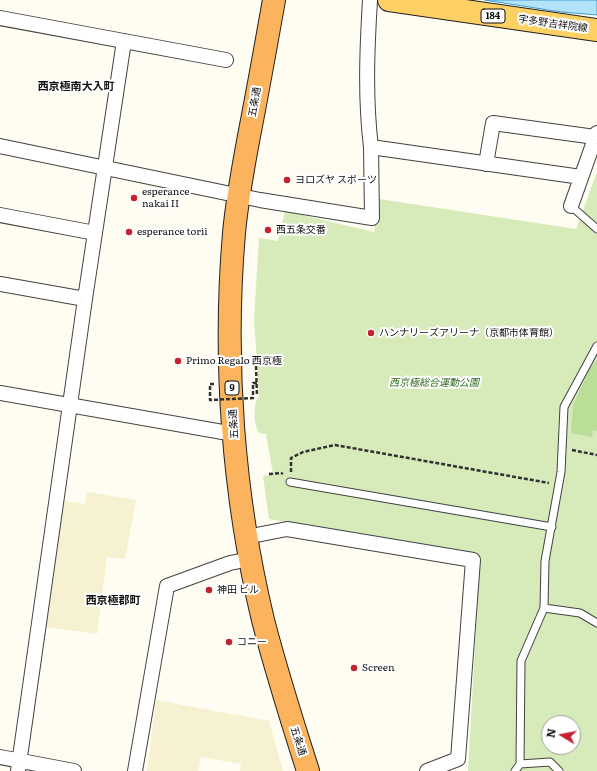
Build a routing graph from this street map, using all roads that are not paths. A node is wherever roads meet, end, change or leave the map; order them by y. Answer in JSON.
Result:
{"nodes":[{"id":1,"x":274,"y":0,"type":"edge"},
{"id":2,"x":370,"y":0,"type":"edge"},
{"id":3,"x":389,"y":0,"type":"edge"},
{"id":4,"x":0,"y":18,"type":"edge"},
{"id":5,"x":597,"y":30,"type":"edge"},
{"id":6,"x":124,"y":41,"type":"junction"},
{"id":7,"x":226,"y":60,"type":"dead end"},
{"id":8,"x":596,"y":135,"type":"edge"},
{"id":9,"x":0,"y":147,"type":"edge"},
{"id":10,"x":371,"y":147,"type":"junction"},
{"id":11,"x":486,"y":164,"type":"junction"},
{"id":12,"x":105,"y":168,"type":"junction"},
{"id":13,"x":581,"y":177,"type":"junction"},
{"id":14,"x":239,"y":195,"type":"junction"},
{"id":15,"x":570,"y":206,"type":"joint"},
{"id":16,"x":0,"y":215,"type":"edge"},
{"id":17,"x":597,"y":228,"type":"edge"},
{"id":18,"x":95,"y":233,"type":"junction"},
{"id":19,"x":0,"y":284,"type":"edge"},
{"id":20,"x":84,"y":299,"type":"junction"},
{"id":21,"x":597,"y":346,"type":"edge"},
{"id":22,"x":0,"y":393,"type":"edge"},
{"id":23,"x":70,"y":405,"type":"junction"},
{"id":24,"x":234,"y":434,"type":"junction"},
{"id":25,"x":290,"y":482,"type":"road end"},
{"id":26,"x":552,"y":527,"type":"junction"},
{"id":27,"x":246,"y":537,"type":"junction"},
{"id":28,"x":250,"y":559,"type":"junction"},
{"id":29,"x":544,"y":608,"type":"junction"},
{"id":30,"x":597,"y":623,"type":"edge"},
{"id":31,"x":0,"y":757,"type":"edge"},
{"id":32,"x":520,"y":764,"type":"junction"},
{"id":33,"x":19,"y":766,"type":"edge"},
{"id":34,"x":74,"y":771,"type":"edge"},
{"id":35,"x":135,"y":771,"type":"edge"},
{"id":36,"x":308,"y":771,"type":"edge"},
{"id":37,"x":427,"y":771,"type":"edge"},
{"id":38,"x":515,"y":771,"type":"edge"},
{"id":39,"x":559,"y":771,"type":"edge"}],
"edges":[{"from":1,"to":14,"type":"highway","name":"五条通","number":"9"},
{"from":2,"to":10,"type":"street"},
{"from":3,"to":5,"type":"main road","name":"宇多野吉祥院線","number":"184"},
{"from":4,"to":6,"type":"street"},
{"from":6,"to":7,"type":"street"},
{"from":6,"to":12,"type":"street"},
{"from":8,"to":11,"type":"street"},
{"from":8,"to":13,"type":"street"},
{"from":9,"to":12,"type":"street"},
{"from":10,"to":11,"type":"street"},
{"from":10,"to":14,"type":"street"},
{"from":11,"to":13,"type":"street"},
{"from":12,"to":14,"type":"street"},
{"from":12,"to":18,"type":"street"},
{"from":13,"to":15,"type":"street"},
{"from":14,"to":24,"type":"highway","name":"五条通","number":"9"},
{"from":15,"to":17,"type":"lane"},
{"from":16,"to":18,"type":"street"},
{"from":18,"to":20,"type":"street"},
{"from":19,"to":20,"type":"street"},
{"from":20,"to":23,"type":"street"},
{"from":21,"to":26,"type":"lane"},
{"from":22,"to":23,"type":"street"},
{"from":23,"to":24,"type":"street"},
{"from":23,"to":33,"type":"street"},
{"from":24,"to":27,"type":"highway","name":"五条通","number":"9"},
{"from":25,"to":26,"type":"lane"},
{"from":26,"to":29,"type":"lane"},
{"from":27,"to":28,"type":"highway","name":"五条通","number":"9"},
{"from":27,"to":37,"type":"street"},
{"from":28,"to":35,"type":"street"},
{"from":28,"to":36,"type":"highway","name":"五条通","number":"9"},
{"from":29,"to":30,"type":"lane"},
{"from":29,"to":32,"type":"lane"},
{"from":31,"to":33,"type":"street"},
{"from":32,"to":38,"type":"lane"},
{"from":32,"to":39,"type":"lane"},
{"from":33,"to":34,"type":"street"}]}
